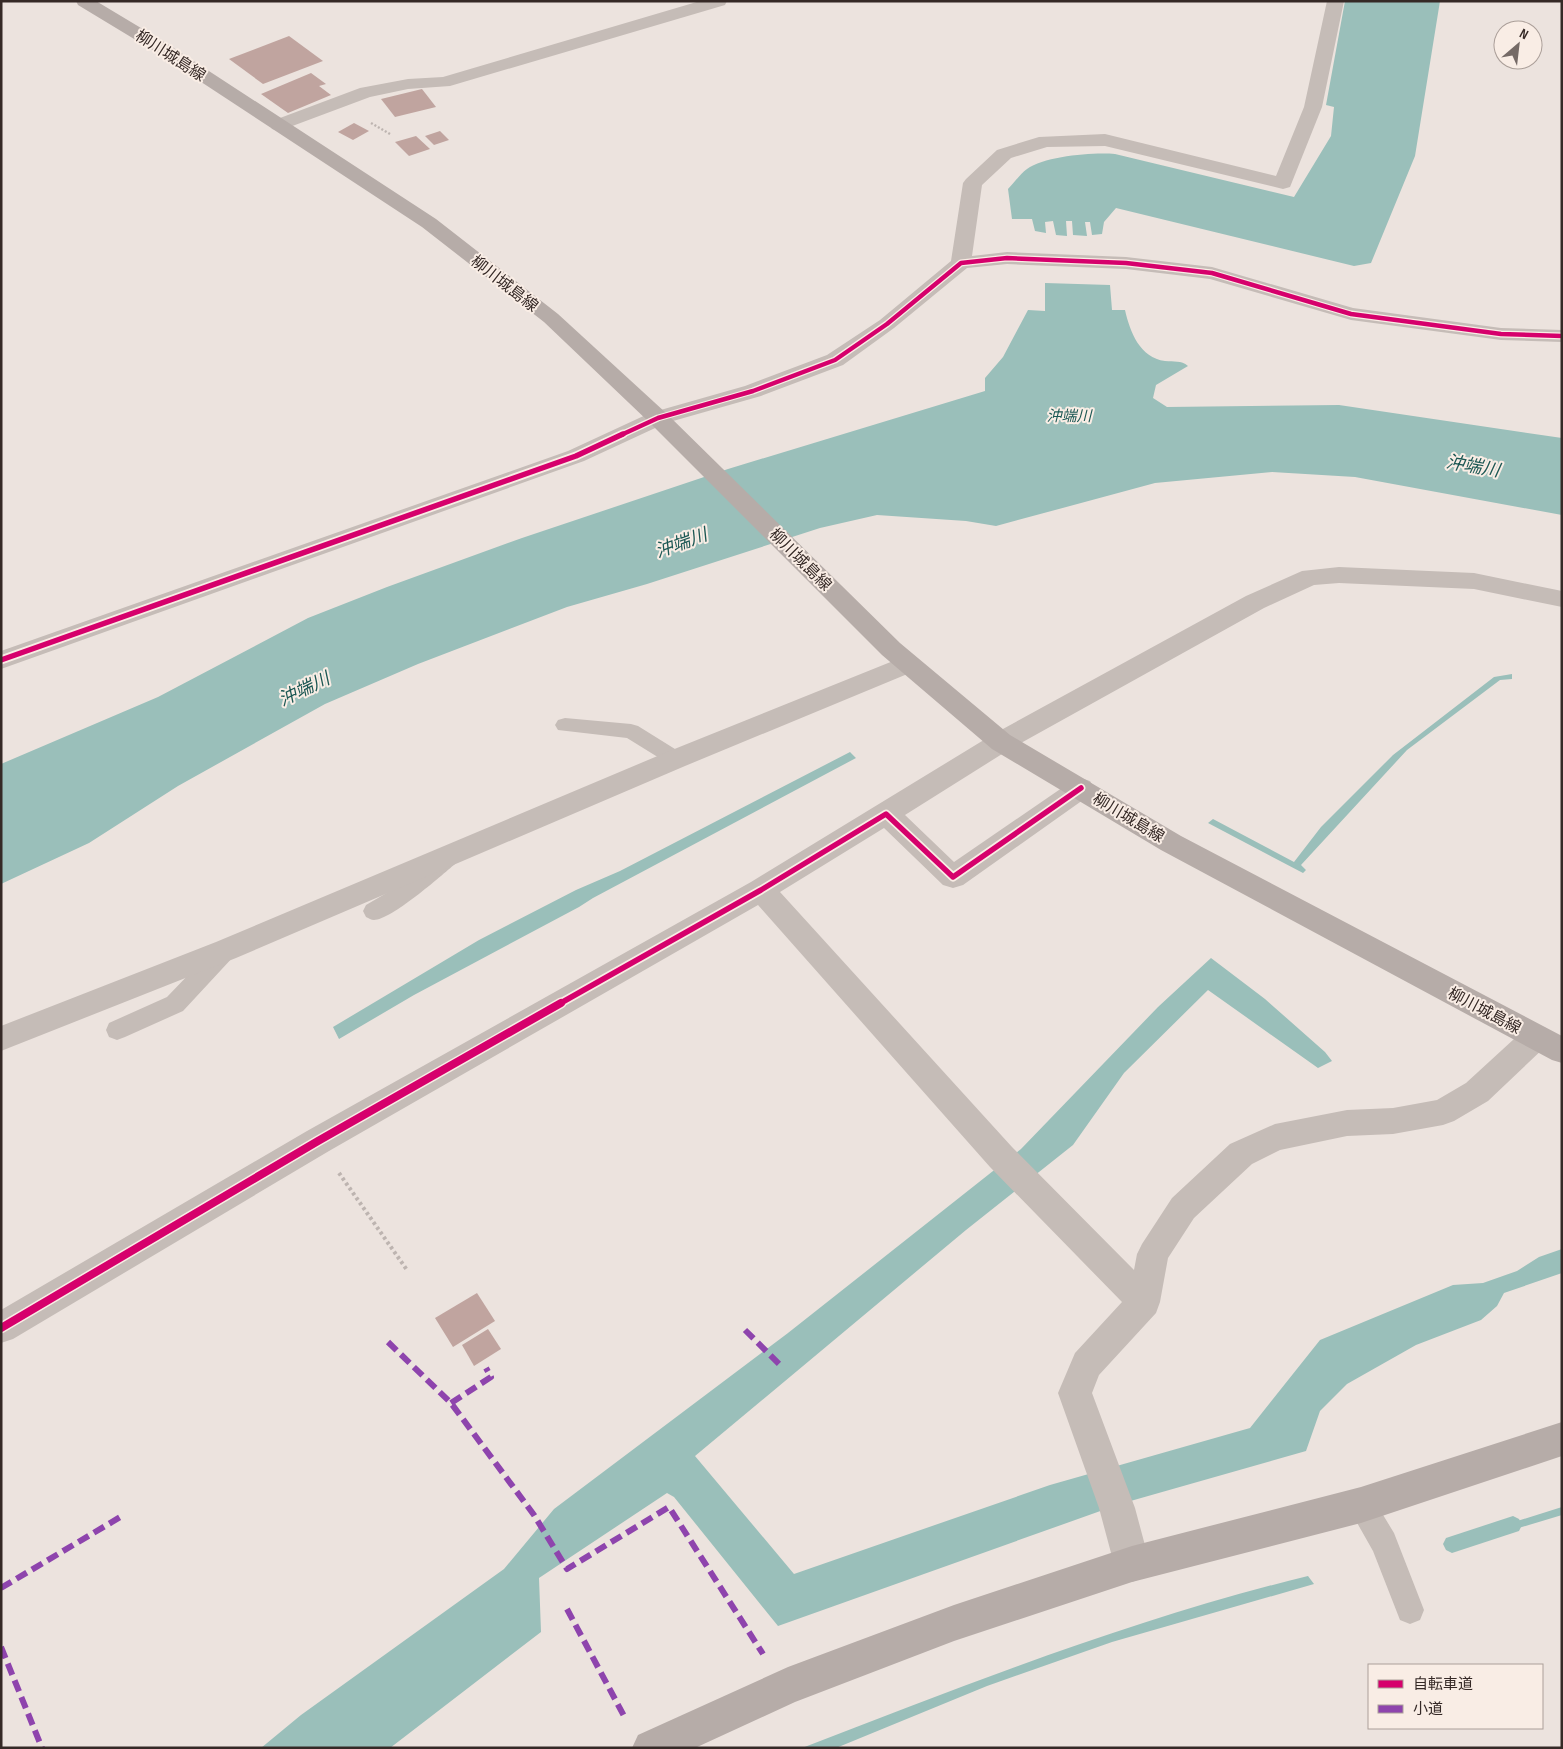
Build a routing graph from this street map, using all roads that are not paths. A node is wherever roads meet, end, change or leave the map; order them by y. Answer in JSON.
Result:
{"nodes":[{"id":1,"x":84,"y":1,"type":"edge"},
{"id":2,"x":719,"y":1,"type":"edge"},
{"id":3,"x":1336,"y":1,"type":"edge"},
{"id":4,"x":279,"y":126,"type":"junction"},
{"id":5,"x":961,"y":263,"type":"junction"},
{"id":6,"x":1562,"y":336,"type":"edge"},
{"id":7,"x":658,"y":418,"type":"junction"},
{"id":8,"x":1562,"y":598,"type":"edge"},
{"id":9,"x":899,"y":656,"type":"junction"},
{"id":10,"x":1,"y":660,"type":"edge"},
{"id":11,"x":566,"y":725,"type":"dead end"},
{"id":12,"x":1001,"y":742,"type":"junction"},
{"id":13,"x":676,"y":758,"type":"junction"},
{"id":14,"x":1081,"y":788,"type":"junction"},
{"id":15,"x":886,"y":814,"type":"junction"},
{"id":16,"x":452,"y":855,"type":"junction"},
{"id":17,"x":761,"y":890,"type":"junction"},
{"id":18,"x":374,"y":911,"type":"dead end"},
{"id":19,"x":226,"y":950,"type":"junction"},
{"id":20,"x":117,"y":1030,"type":"dead end"},
{"id":21,"x":1,"y":1039,"type":"edge"},
{"id":22,"x":1549,"y":1044,"type":"edge"},
{"id":23,"x":1144,"y":1302,"type":"junction"},
{"id":24,"x":1,"y":1328,"type":"edge"},
{"id":25,"x":1562,"y":1439,"type":"edge"},
{"id":26,"x":1361,"y":1505,"type":"junction"},
{"id":27,"x":1132,"y":1564,"type":"junction"},
{"id":28,"x":1410,"y":1610,"type":"dead end"},
{"id":29,"x":652,"y":1748,"type":"edge"}],
"edges":[{"from":1,"to":4,"type":"main road","name":"柳川城島線"},
{"from":2,"to":4,"type":"street"},
{"from":3,"to":5,"type":"street"},
{"from":4,"to":7,"type":"main road","name":"柳川城島線"},
{"from":5,"to":6,"type":"street"},
{"from":5,"to":7,"type":"street"},
{"from":7,"to":9,"type":"main road","name":"柳川城島線"},
{"from":7,"to":10,"type":"street"},
{"from":8,"to":12,"type":"street"},
{"from":9,"to":12,"type":"main road","name":"柳川城島線"},
{"from":9,"to":13,"type":"street"},
{"from":11,"to":13,"type":"lane"},
{"from":12,"to":14,"type":"main road","name":"柳川城島線"},
{"from":12,"to":15,"type":"street"},
{"from":13,"to":16,"type":"street"},
{"from":14,"to":15,"type":"street"},
{"from":14,"to":22,"type":"main road","name":"柳川城島線"},
{"from":15,"to":17,"type":"street"},
{"from":16,"to":18,"type":"lane"},
{"from":16,"to":19,"type":"street"},
{"from":17,"to":23,"type":"street"},
{"from":17,"to":24,"type":"street"},
{"from":19,"to":20,"type":"lane"},
{"from":19,"to":21,"type":"street"},
{"from":22,"to":23,"type":"street"},
{"from":23,"to":27,"type":"street"},
{"from":25,"to":26,"type":"main road"},
{"from":26,"to":27,"type":"main road"},
{"from":26,"to":28,"type":"lane"},
{"from":27,"to":29,"type":"main road"}]}
